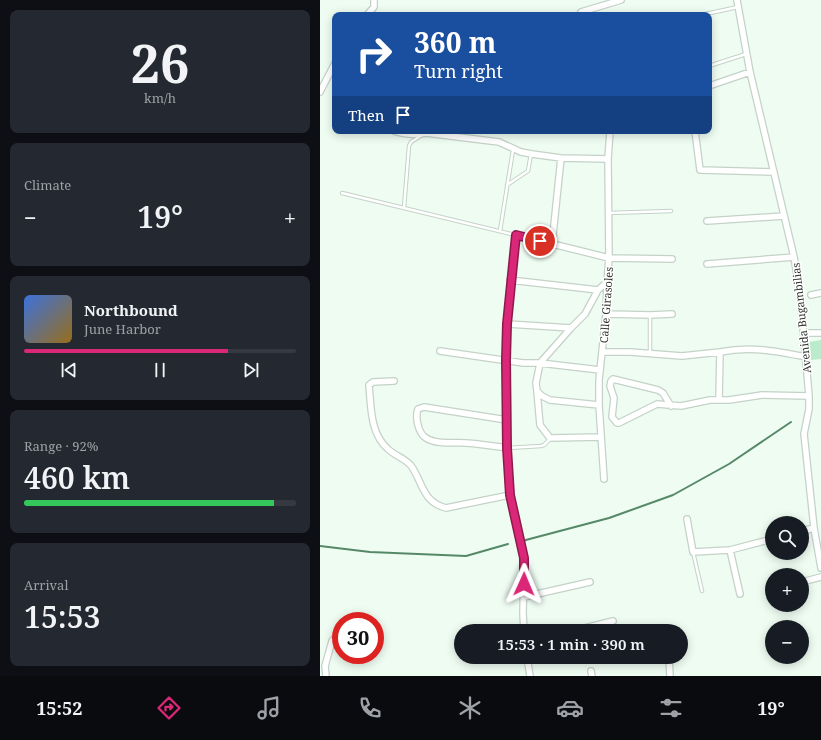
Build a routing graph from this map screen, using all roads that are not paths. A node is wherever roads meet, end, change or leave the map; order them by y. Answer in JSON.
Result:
{"nodes":[{"id":1,"x":374,"y":0,"type":"edge"},
{"id":2,"x":621,"y":0,"type":"edge"},
{"id":3,"x":737,"y":0,"type":"edge"},
{"id":4,"x":738,"y":6,"type":"junction"},
{"id":5,"x":370,"y":12,"type":"edge"},
{"id":6,"x":588,"y":12,"type":"edge"},
{"id":7,"x":712,"y":12,"type":"edge"},
{"id":8,"x":747,"y":53,"type":"junction"},
{"id":9,"x":712,"y":65,"type":"edge"},
{"id":10,"x":332,"y":70,"type":"edge"},
{"id":11,"x":750,"y":72,"type":"junction"},
{"id":12,"x":712,"y":85,"type":"edge"},
{"id":13,"x":320,"y":92,"type":"edge"},
{"id":14,"x":408,"y":134,"type":"edge"},
{"id":15,"x":420,"y":134,"type":"edge"},
{"id":16,"x":424,"y":134,"type":"edge"},
{"id":17,"x":434,"y":134,"type":"edge"},
{"id":18,"x":610,"y":134,"type":"edge"},
{"id":19,"x":695,"y":134,"type":"edge"},
{"id":20,"x":513,"y":149,"type":"junction"},
{"id":21,"x":532,"y":154,"type":"junction"},
{"id":22,"x":561,"y":158,"type":"junction"},
{"id":23,"x":608,"y":159,"type":"junction"},
{"id":24,"x":774,"y":172,"type":"junction"},
{"id":25,"x":507,"y":185,"type":"junction"},
{"id":26,"x":342,"y":193,"type":"dead end"},
{"id":27,"x":404,"y":208,"type":"junction"},
{"id":28,"x":671,"y":211,"type":"dead end"},
{"id":29,"x":609,"y":213,"type":"junction"},
{"id":30,"x":784,"y":216,"type":"junction"},
{"id":31,"x":707,"y":221,"type":"dead end"},
{"id":32,"x":500,"y":231,"type":"junction"},
{"id":33,"x":516,"y":235,"type":"junction"},
{"id":34,"x":552,"y":244,"type":"junction"},
{"id":35,"x":794,"y":257,"type":"junction"},
{"id":36,"x":609,"y":258,"type":"junction"},
{"id":37,"x":672,"y":259,"type":"dead end"},
{"id":38,"x":707,"y":264,"type":"dead end"},
{"id":39,"x":510,"y":280,"type":"junction"},
{"id":40,"x":607,"y":282,"type":"junction"},
{"id":41,"x":598,"y":290,"type":"junction"},
{"id":42,"x":821,"y":294,"type":"edge"},
{"id":43,"x":811,"y":295,"type":"dead end"},
{"id":44,"x":606,"y":314,"type":"junction"},
{"id":45,"x":672,"y":314,"type":"dead end"},
{"id":46,"x":650,"y":315,"type":"junction"},
{"id":47,"x":507,"y":324,"type":"junction"},
{"id":48,"x":571,"y":328,"type":"junction"},
{"id":49,"x":804,"y":333,"type":"junction"},
{"id":50,"x":821,"y":333,"type":"edge"},
{"id":51,"x":440,"y":351,"type":"dead end"},
{"id":52,"x":603,"y":352,"type":"junction"},
{"id":53,"x":720,"y":352,"type":"junction"},
{"id":54,"x":650,"y":353,"type":"junction"},
{"id":55,"x":806,"y":357,"type":"junction"},
{"id":56,"x":506,"y":360,"type":"junction"},
{"id":57,"x":540,"y":363,"type":"junction"},
{"id":58,"x":600,"y":370,"type":"junction"},
{"id":59,"x":394,"y":381,"type":"dead end"},
{"id":60,"x":537,"y":391,"type":"junction"},
{"id":61,"x":809,"y":396,"type":"junction"},
{"id":62,"x":719,"y":399,"type":"junction"},
{"id":63,"x":599,"y":405,"type":"junction"},
{"id":64,"x":671,"y":406,"type":"junction"},
{"id":65,"x":506,"y":420,"type":"junction"},
{"id":66,"x":601,"y":437,"type":"junction"},
{"id":67,"x":550,"y":438,"type":"junction"},
{"id":68,"x":507,"y":448,"type":"junction"},
{"id":69,"x":604,"y":479,"type":"dead end"},
{"id":70,"x":510,"y":495,"type":"junction"},
{"id":71,"x":687,"y":519,"type":"dead end"},
{"id":72,"x":814,"y":528,"type":"junction"},
{"id":73,"x":809,"y":529,"type":"edge"},
{"id":74,"x":765,"y":541,"type":"edge"},
{"id":75,"x":730,"y":550,"type":"junction"},
{"id":76,"x":693,"y":552,"type":"junction"},
{"id":77,"x":821,"y":568,"type":"edge"},
{"id":78,"x":821,"y":577,"type":"edge"},
{"id":79,"x":809,"y":580,"type":"edge"},
{"id":80,"x":590,"y":582,"type":"dead end"},
{"id":81,"x":702,"y":591,"type":"dead end"},
{"id":82,"x":740,"y":594,"type":"dead end"},
{"id":83,"x":524,"y":597,"type":"junction"},
{"id":84,"x":613,"y":621,"type":"dead end"},
{"id":85,"x":523,"y":624,"type":"edge"},
{"id":86,"x":601,"y":624,"type":"edge"},
{"id":87,"x":332,"y":641,"type":"edge"},
{"id":88,"x":528,"y":664,"type":"edge"},
{"id":89,"x":669,"y":664,"type":"edge"},
{"id":90,"x":326,"y":676,"type":"edge"},
{"id":91,"x":530,"y":676,"type":"edge"},
{"id":92,"x":670,"y":676,"type":"edge"}],
"edges":[{"from":1,"to":5,"type":"street"},
{"from":2,"to":6,"type":"street"},
{"from":3,"to":4,"type":"street","name":"Avenida Bugambilias"},
{"from":4,"to":7,"type":"lane"},
{"from":4,"to":8,"type":"street","name":"Avenida Bugambilias"},
{"from":8,"to":9,"type":"lane"},
{"from":8,"to":11,"type":"street","name":"Avenida Bugambilias"},
{"from":10,"to":13,"type":"street"},
{"from":11,"to":12,"type":"street"},
{"from":11,"to":24,"type":"street","name":"Avenida Bugambilias"},
{"from":14,"to":15,"type":"street"},
{"from":16,"to":27,"type":"lane"},
{"from":17,"to":20,"type":"street"},
{"from":18,"to":23,"type":"street","name":"Calle Girasoles"},
{"from":19,"to":24,"type":"street"},
{"from":20,"to":21,"type":"street"},
{"from":20,"to":25,"type":"lane"},
{"from":21,"to":22,"type":"street"},
{"from":21,"to":25,"type":"lane"},
{"from":22,"to":23,"type":"street"},
{"from":22,"to":34,"type":"street"},
{"from":23,"to":29,"type":"street","name":"Calle Girasoles"},
{"from":24,"to":30,"type":"street","name":"Avenida Bugambilias"},
{"from":25,"to":32,"type":"lane"},
{"from":26,"to":27,"type":"lane"},
{"from":27,"to":32,"type":"lane"},
{"from":28,"to":29,"type":"lane"},
{"from":29,"to":36,"type":"street","name":"Calle Girasoles"},
{"from":30,"to":31,"type":"street"},
{"from":30,"to":35,"type":"street","name":"Avenida Bugambilias"},
{"from":32,"to":33,"type":"lane"},
{"from":33,"to":34,"type":"street"},
{"from":33,"to":39,"type":"street"},
{"from":34,"to":36,"type":"street"},
{"from":35,"to":38,"type":"street"},
{"from":35,"to":49,"type":"street","name":"Avenida Bugambilias"},
{"from":36,"to":37,"type":"street"},
{"from":36,"to":40,"type":"street","name":"Calle Girasoles"},
{"from":39,"to":41,"type":"street"},
{"from":39,"to":47,"type":"street"},
{"from":40,"to":41,"type":"street"},
{"from":40,"to":44,"type":"street","name":"Calle Girasoles"},
{"from":41,"to":48,"type":"street"},
{"from":42,"to":43,"type":"street"},
{"from":44,"to":46,"type":"street"},
{"from":44,"to":52,"type":"street","name":"Calle Girasoles"},
{"from":45,"to":46,"type":"street"},
{"from":46,"to":54,"type":"lane"},
{"from":47,"to":48,"type":"street"},
{"from":47,"to":56,"type":"street"},
{"from":48,"to":57,"type":"street"},
{"from":49,"to":50,"type":"street"},
{"from":49,"to":55,"type":"street","name":"Avenida Bugambilias"},
{"from":51,"to":56,"type":"street"},
{"from":52,"to":54,"type":"street"},
{"from":52,"to":58,"type":"street","name":"Calle Girasoles"},
{"from":53,"to":54,"type":"street"},
{"from":53,"to":55,"type":"street"},
{"from":53,"to":62,"type":"street"},
{"from":55,"to":61,"type":"street","name":"Avenida Bugambilias"},
{"from":56,"to":57,"type":"street"},
{"from":56,"to":65,"type":"street"},
{"from":57,"to":58,"type":"street"},
{"from":57,"to":60,"type":"street"},
{"from":58,"to":63,"type":"street","name":"Calle Girasoles"},
{"from":59,"to":70,"type":"street"},
{"from":60,"to":63,"type":"street"},
{"from":60,"to":67,"type":"street"},
{"from":61,"to":62,"type":"street"},
{"from":61,"to":72,"type":"street","name":"Avenida Bugambilias"},
{"from":62,"to":64,"type":"street"},
{"from":63,"to":66,"type":"street","name":"Calle Girasoles"},
{"from":64,"to":64,"type":"street"},
{"from":65,"to":68,"type":"street"},
{"from":65,"to":68,"type":"street"},
{"from":66,"to":67,"type":"street"},
{"from":66,"to":69,"type":"street","name":"Calle Girasoles"},
{"from":67,"to":68,"type":"lane"},
{"from":68,"to":70,"type":"street"},
{"from":70,"to":83,"type":"street"},
{"from":71,"to":76,"type":"street"},
{"from":72,"to":73,"type":"street"},
{"from":72,"to":77,"type":"street","name":"Avenida Bugambilias"},
{"from":74,"to":75,"type":"street"},
{"from":75,"to":76,"type":"street"},
{"from":75,"to":82,"type":"street"},
{"from":76,"to":81,"type":"lane"},
{"from":78,"to":79,"type":"street"},
{"from":80,"to":83,"type":"street"},
{"from":83,"to":85,"type":"street"},
{"from":84,"to":86,"type":"street"},
{"from":87,"to":90,"type":"street"},
{"from":88,"to":91,"type":"street"},
{"from":89,"to":92,"type":"street"}]}
